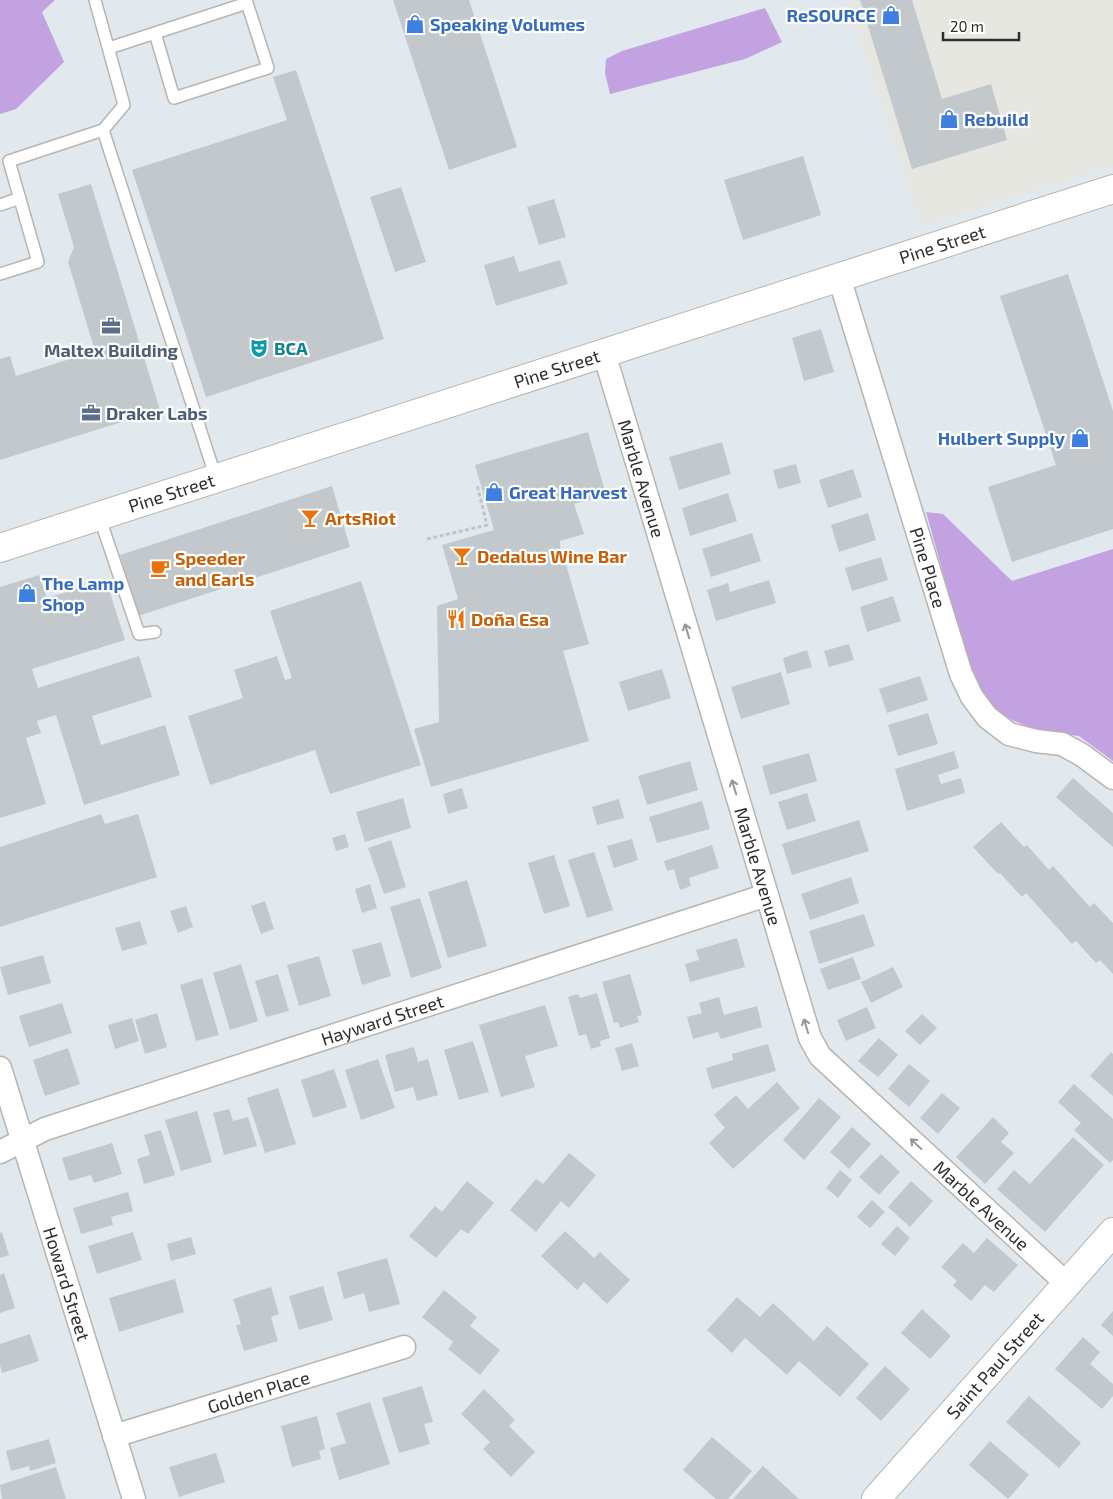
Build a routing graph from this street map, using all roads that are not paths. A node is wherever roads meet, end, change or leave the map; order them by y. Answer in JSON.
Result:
{"nodes":[{"id":1,"x":95,"y":0,"type":"edge"},
{"id":2,"x":246,"y":2,"type":"edge"},
{"id":3,"x":155,"y":33,"type":"junction"},
{"id":4,"x":109,"y":48,"type":"junction"},
{"id":5,"x":103,"y":130,"type":"junction"},
{"id":6,"x":4,"y":159,"type":"edge"},
{"id":7,"x":1113,"y":189,"type":"edge"},
{"id":8,"x":20,"y":198,"type":"junction"},
{"id":9,"x":0,"y":205,"type":"edge"},
{"id":10,"x":0,"y":274,"type":"edge"},
{"id":11,"x":839,"y":277,"type":"junction"},
{"id":12,"x":604,"y":353,"type":"junction"},
{"id":13,"x":216,"y":478,"type":"junction"},
{"id":14,"x":99,"y":516,"type":"junction"},
{"id":15,"x":0,"y":548,"type":"edge"},
{"id":16,"x":156,"y":632,"type":"dead end"},
{"id":17,"x":1113,"y":778,"type":"edge"},
{"id":18,"x":767,"y":895,"type":"junction"},
{"id":19,"x":0,"y":1068,"type":"edge"},
{"id":20,"x":23,"y":1141,"type":"junction"},
{"id":21,"x":0,"y":1152,"type":"edge"},
{"id":22,"x":1113,"y":1232,"type":"edge"},
{"id":23,"x":1067,"y":1284,"type":"junction"},
{"id":24,"x":404,"y":1347,"type":"dead end"},
{"id":25,"x":114,"y":1436,"type":"junction"},
{"id":26,"x":134,"y":1499,"type":"edge"},
{"id":27,"x":876,"y":1499,"type":"edge"}],
"edges":[{"from":1,"to":4,"type":"lane"},
{"from":2,"to":3,"type":"lane"},
{"from":2,"to":3,"type":"lane"},
{"from":3,"to":4,"type":"lane"},
{"from":4,"to":5,"type":"lane"},
{"from":5,"to":6,"type":"lane"},
{"from":5,"to":13,"type":"lane"},
{"from":6,"to":8,"type":"lane"},
{"from":7,"to":11,"type":"main road","name":"Pine Street"},
{"from":8,"to":9,"type":"lane"},
{"from":8,"to":10,"type":"lane"},
{"from":11,"to":12,"type":"main road","name":"Pine Street"},
{"from":11,"to":17,"type":"street","name":"Pine Place"},
{"from":12,"to":13,"type":"main road","name":"Pine Street"},
{"from":18,"to":12,"type":"street","name":"Marble Avenue","one_way":true},
{"from":13,"to":14,"type":"main road","name":"Pine Street"},
{"from":14,"to":15,"type":"main road","name":"Pine Street"},
{"from":14,"to":16,"type":"lane"},
{"from":18,"to":20,"type":"street","name":"Hayward Street"},
{"from":23,"to":18,"type":"street","name":"Marble Avenue","one_way":true},
{"from":19,"to":20,"type":"street","name":"Howard Street"},
{"from":20,"to":21,"type":"street","name":"Hayward Street"},
{"from":20,"to":25,"type":"street","name":"Howard Street"},
{"from":22,"to":23,"type":"main road","name":"Saint Paul Street"},
{"from":23,"to":27,"type":"main road","name":"Saint Paul Street"},
{"from":24,"to":25,"type":"street","name":"Golden Place"},
{"from":25,"to":26,"type":"street","name":"Howard Street"}]}
